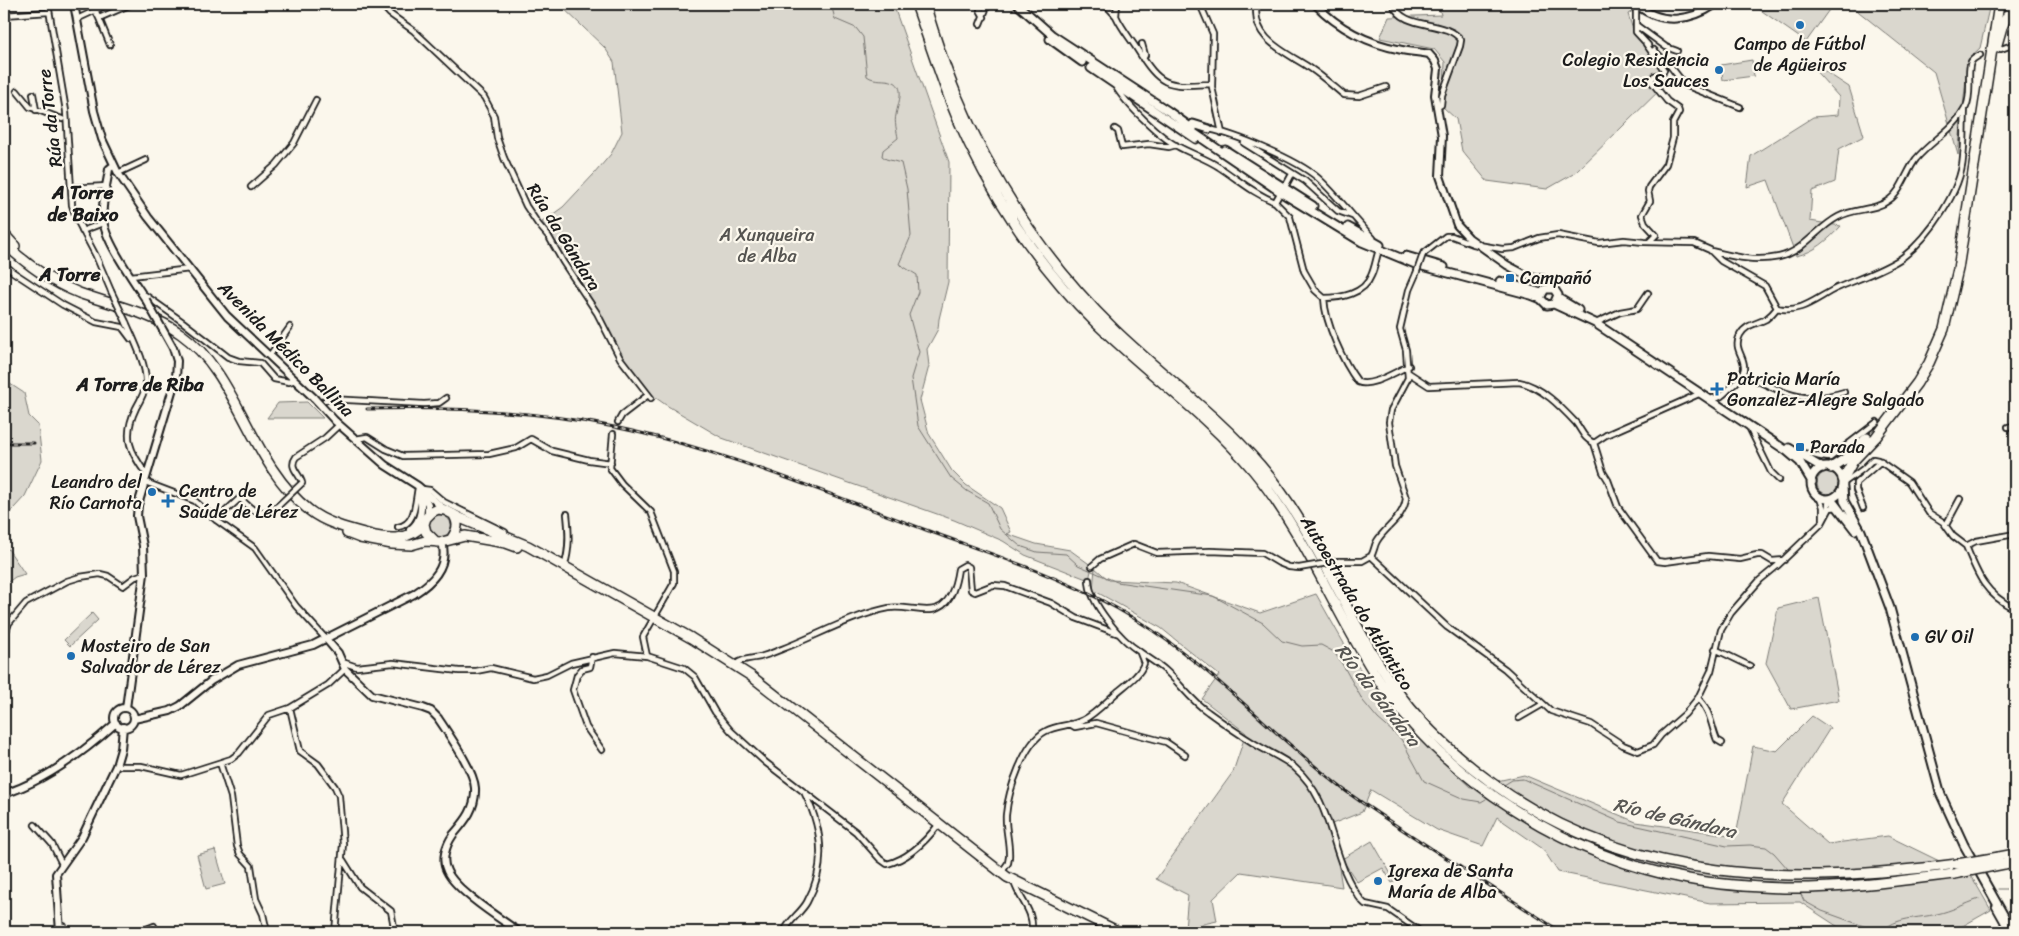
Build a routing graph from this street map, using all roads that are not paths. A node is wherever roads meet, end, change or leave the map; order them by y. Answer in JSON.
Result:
{"nodes":[{"id":1,"x":48,"y":4,"type":"edge"},
{"id":2,"x":74,"y":4,"type":"edge"},
{"id":3,"x":109,"y":4,"type":"edge"},
{"id":4,"x":131,"y":4,"type":"edge"},
{"id":5,"x":381,"y":4,"type":"edge"},
{"id":6,"x":916,"y":4,"type":"edge"},
{"id":7,"x":924,"y":4,"type":"edge"},
{"id":8,"x":983,"y":4,"type":"edge"},
{"id":9,"x":988,"y":4,"type":"edge"},
{"id":10,"x":1011,"y":4,"type":"edge"},
{"id":11,"x":1017,"y":4,"type":"edge"},
{"id":12,"x":1105,"y":4,"type":"edge"},
{"id":13,"x":1117,"y":4,"type":"edge"},
{"id":14,"x":1200,"y":4,"type":"edge"},
{"id":15,"x":1257,"y":4,"type":"edge"},
{"id":16,"x":1315,"y":4,"type":"edge"},
{"id":17,"x":1393,"y":4,"type":"edge"},
{"id":18,"x":1716,"y":4,"type":"edge"},
{"id":19,"x":1999,"y":4,"type":"edge"},
{"id":20,"x":2013,"y":4,"type":"edge"},
{"id":21,"x":1638,"y":5,"type":"edge"},
{"id":22,"x":95,"y":10,"type":"junction"},
{"id":23,"x":49,"y":12,"type":"junction"},
{"id":24,"x":4,"y":15,"type":"edge"},
{"id":25,"x":1116,"y":16,"type":"junction"},
{"id":26,"x":984,"y":17,"type":"junction"},
{"id":27,"x":77,"y":18,"type":"junction"},
{"id":28,"x":99,"y":18,"type":"junction"},
{"id":29,"x":980,"y":24,"type":"dead end"},
{"id":30,"x":1635,"y":24,"type":"junction"},
{"id":31,"x":1142,"y":44,"type":"dead end"},
{"id":32,"x":1646,"y":44,"type":"junction"},
{"id":33,"x":2015,"y":44,"type":"edge"},
{"id":34,"x":110,"y":45,"type":"dead end"},
{"id":35,"x":2001,"y":49,"type":"dead end"},
{"id":36,"x":1677,"y":51,"type":"dead end"},
{"id":37,"x":1980,"y":55,"type":"dead end"},
{"id":38,"x":1143,"y":58,"type":"junction"},
{"id":39,"x":1113,"y":82,"type":"junction"},
{"id":40,"x":1212,"y":84,"type":"junction"},
{"id":41,"x":1386,"y":87,"type":"dead end"},
{"id":42,"x":17,"y":91,"type":"dead end"},
{"id":43,"x":34,"y":94,"type":"dead end"},
{"id":44,"x":316,"y":100,"type":"dead end"},
{"id":45,"x":1437,"y":107,"type":"junction"},
{"id":46,"x":1740,"y":107,"type":"dead end"},
{"id":47,"x":1965,"y":108,"type":"junction"},
{"id":48,"x":1153,"y":109,"type":"junction"},
{"id":49,"x":36,"y":110,"type":"junction"},
{"id":50,"x":65,"y":117,"type":"junction"},
{"id":51,"x":1192,"y":126,"type":"junction"},
{"id":52,"x":1115,"y":129,"type":"dead end"},
{"id":53,"x":1209,"y":129,"type":"junction"},
{"id":54,"x":1222,"y":133,"type":"junction"},
{"id":55,"x":1204,"y":136,"type":"junction"},
{"id":56,"x":1236,"y":138,"type":"junction"},
{"id":57,"x":1977,"y":144,"type":"junction"},
{"id":58,"x":1176,"y":146,"type":"junction"},
{"id":59,"x":146,"y":160,"type":"dead end"},
{"id":60,"x":1231,"y":160,"type":"junction"},
{"id":61,"x":114,"y":165,"type":"junction"},
{"id":62,"x":118,"y":173,"type":"junction"},
{"id":63,"x":1292,"y":174,"type":"junction"},
{"id":64,"x":1286,"y":185,"type":"dead end"},
{"id":65,"x":107,"y":186,"type":"junction"},
{"id":66,"x":252,"y":187,"type":"dead end"},
{"id":67,"x":70,"y":188,"type":"junction"},
{"id":68,"x":1279,"y":195,"type":"dead end"},
{"id":69,"x":1275,"y":202,"type":"junction"},
{"id":70,"x":1352,"y":216,"type":"junction"},
{"id":71,"x":103,"y":223,"type":"junction"},
{"id":72,"x":82,"y":231,"type":"junction"},
{"id":73,"x":4,"y":234,"type":"edge"},
{"id":74,"x":1649,"y":242,"type":"junction"},
{"id":75,"x":7,"y":246,"type":"edge"},
{"id":76,"x":1479,"y":246,"type":"junction"},
{"id":77,"x":1379,"y":247,"type":"junction"},
{"id":78,"x":1710,"y":250,"type":"junction"},
{"id":79,"x":6,"y":266,"type":"edge"},
{"id":80,"x":190,"y":269,"type":"junction"},
{"id":81,"x":131,"y":276,"type":"junction"},
{"id":82,"x":1543,"y":279,"type":"junction"},
{"id":83,"x":1554,"y":289,"type":"junction"},
{"id":84,"x":1648,"y":293,"type":"dead end"},
{"id":85,"x":1543,"y":294,"type":"junction"},
{"id":86,"x":144,"y":297,"type":"junction"},
{"id":87,"x":98,"y":298,"type":"junction"},
{"id":88,"x":1324,"y":298,"type":"junction"},
{"id":89,"x":1557,"y":300,"type":"junction"},
{"id":90,"x":1777,"y":308,"type":"junction"},
{"id":91,"x":1598,"y":322,"type":"junction"},
{"id":92,"x":290,"y":327,"type":"dead end"},
{"id":93,"x":135,"y":343,"type":"junction"},
{"id":94,"x":270,"y":355,"type":"junction"},
{"id":95,"x":1409,"y":366,"type":"junction"},
{"id":96,"x":1409,"y":373,"type":"junction"},
{"id":97,"x":1744,"y":374,"type":"junction"},
{"id":98,"x":295,"y":380,"type":"junction"},
{"id":99,"x":1844,"y":392,"type":"dead end"},
{"id":100,"x":1697,"y":393,"type":"junction"},
{"id":101,"x":446,"y":398,"type":"dead end"},
{"id":102,"x":1721,"y":400,"type":"junction"},
{"id":103,"x":316,"y":401,"type":"junction"},
{"id":104,"x":1896,"y":411,"type":"junction"},
{"id":105,"x":618,"y":422,"type":"tunnel mouth"},
{"id":106,"x":1878,"y":422,"type":"dead end"},
{"id":107,"x":337,"y":423,"type":"junction"},
{"id":108,"x":1749,"y":424,"type":"junction"},
{"id":109,"x":2015,"y":426,"type":"edge"},
{"id":110,"x":2008,"y":427,"type":"dead end"},
{"id":111,"x":613,"y":434,"type":"tunnel mouth"},
{"id":112,"x":1762,"y":434,"type":"junction"},
{"id":113,"x":355,"y":439,"type":"junction"},
{"id":114,"x":1755,"y":441,"type":"junction"},
{"id":115,"x":1594,"y":443,"type":"junction"},
{"id":116,"x":1797,"y":454,"type":"junction"},
{"id":117,"x":1881,"y":461,"type":"junction"},
{"id":118,"x":611,"y":463,"type":"junction"},
{"id":119,"x":1849,"y":467,"type":"junction"},
{"id":120,"x":1827,"y":468,"type":"junction"},
{"id":121,"x":1858,"y":472,"type":"junction"},
{"id":122,"x":146,"y":478,"type":"junction"},
{"id":123,"x":1779,"y":480,"type":"dead end"},
{"id":124,"x":1812,"y":482,"type":"junction"},
{"id":125,"x":1843,"y":483,"type":"junction"},
{"id":126,"x":418,"y":488,"type":"junction"},
{"id":127,"x":1819,"y":496,"type":"junction"},
{"id":128,"x":1830,"y":499,"type":"junction"},
{"id":129,"x":1960,"y":499,"type":"dead end"},
{"id":130,"x":1839,"y":507,"type":"junction"},
{"id":131,"x":1863,"y":508,"type":"dead end"},
{"id":132,"x":310,"y":511,"type":"junction"},
{"id":133,"x":449,"y":512,"type":"junction"},
{"id":134,"x":567,"y":514,"type":"dead end"},
{"id":135,"x":1827,"y":514,"type":"junction"},
{"id":136,"x":428,"y":515,"type":"junction"},
{"id":137,"x":216,"y":520,"type":"junction"},
{"id":138,"x":424,"y":524,"type":"junction"},
{"id":139,"x":1822,"y":524,"type":"junction"},
{"id":140,"x":1946,"y":524,"type":"junction"},
{"id":141,"x":398,"y":527,"type":"dead end"},
{"id":142,"x":2015,"y":534,"type":"edge"},
{"id":143,"x":508,"y":537,"type":"junction"},
{"id":144,"x":397,"y":538,"type":"junction"},
{"id":145,"x":452,"y":538,"type":"junction"},
{"id":146,"x":439,"y":542,"type":"junction"},
{"id":147,"x":1966,"y":546,"type":"junction"},
{"id":148,"x":1868,"y":549,"type":"junction"},
{"id":149,"x":1371,"y":556,"type":"junction"},
{"id":150,"x":1784,"y":560,"type":"junction"},
{"id":151,"x":555,"y":563,"type":"junction"},
{"id":152,"x":1092,"y":566,"type":"dead end"},
{"id":153,"x":564,"y":568,"type":"junction"},
{"id":154,"x":144,"y":574,"type":"junction"},
{"id":155,"x":1089,"y":580,"type":"dead end"},
{"id":156,"x":2015,"y":609,"type":"edge"},
{"id":157,"x":655,"y":618,"type":"junction"},
{"id":158,"x":1119,"y":634,"type":"junction"},
{"id":159,"x":4,"y":637,"type":"edge"},
{"id":160,"x":326,"y":639,"type":"junction"},
{"id":161,"x":1715,"y":649,"type":"junction"},
{"id":162,"x":1139,"y":652,"type":"junction"},
{"id":163,"x":647,"y":656,"type":"junction"},
{"id":164,"x":592,"y":657,"type":"junction"},
{"id":165,"x":735,"y":665,"type":"junction"},
{"id":166,"x":343,"y":666,"type":"junction"},
{"id":167,"x":1750,"y":666,"type":"dead end"},
{"id":168,"x":1698,"y":698,"type":"junction"},
{"id":169,"x":1543,"y":704,"type":"junction"},
{"id":170,"x":126,"y":708,"type":"junction"},
{"id":171,"x":290,"y":708,"type":"junction"},
{"id":172,"x":1519,"y":718,"type":"dead end"},
{"id":173,"x":134,"y":719,"type":"junction"},
{"id":174,"x":116,"y":723,"type":"junction"},
{"id":175,"x":1070,"y":724,"type":"junction"},
{"id":176,"x":123,"y":727,"type":"junction"},
{"id":177,"x":1722,"y":743,"type":"dead end"},
{"id":178,"x":602,"y":750,"type":"dead end"},
{"id":179,"x":1185,"y":755,"type":"dead end"},
{"id":180,"x":220,"y":763,"type":"junction"},
{"id":181,"x":116,"y":766,"type":"junction"},
{"id":182,"x":804,"y":793,"type":"junction"},
{"id":183,"x":4,"y":794,"type":"edge"},
{"id":184,"x":939,"y":824,"type":"junction"},
{"id":185,"x":35,"y":825,"type":"dead end"},
{"id":186,"x":2015,"y":854,"type":"edge"},
{"id":187,"x":343,"y":860,"type":"junction"},
{"id":188,"x":2002,"y":861,"type":"junction"},
{"id":189,"x":2015,"y":862,"type":"edge"},
{"id":190,"x":62,"y":864,"type":"junction"},
{"id":191,"x":1001,"y":873,"type":"junction"},
{"id":192,"x":1013,"y":880,"type":"junction"},
{"id":193,"x":1984,"y":881,"type":"junction"},
{"id":194,"x":154,"y":926,"type":"dead end"},
{"id":195,"x":60,"y":929,"type":"edge"},
{"id":196,"x":2015,"y":929,"type":"edge"},
{"id":197,"x":66,"y":932,"type":"edge"},
{"id":198,"x":139,"y":932,"type":"edge"},
{"id":199,"x":267,"y":932,"type":"edge"},
{"id":200,"x":335,"y":932,"type":"edge"},
{"id":201,"x":395,"y":932,"type":"edge"},
{"id":202,"x":519,"y":932,"type":"edge"},
{"id":203,"x":784,"y":932,"type":"edge"},
{"id":204,"x":1032,"y":932,"type":"edge"},
{"id":205,"x":1119,"y":932,"type":"edge"},
{"id":206,"x":1421,"y":932,"type":"edge"},
{"id":207,"x":2008,"y":932,"type":"edge"},
{"id":208,"x":2013,"y":932,"type":"edge"}],
"edges":[{"from":1,"to":23,"type":"street","name":"Rúa da Torre"},
{"from":2,"to":27,"type":"street","name":"Avenida Médico Ballina"},
{"from":3,"to":22,"type":"street"},
{"from":4,"to":28,"type":"street"},
{"from":5,"to":105,"type":"street","name":"Rúa da Gándara"},
{"from":6,"to":188,"type":"highway","name":"Autoestrada do Atlántico","bridge":true},
{"from":7,"to":188,"type":"highway","name":"Autoestrada do Atlántico","bridge":true},
{"from":8,"to":26,"type":"street"},
{"from":9,"to":26,"type":"street"},
{"from":10,"to":39,"type":"main road"},
{"from":11,"to":51,"type":"main road"},
{"from":12,"to":25,"type":"street"},
{"from":13,"to":25,"type":"street"},
{"from":14,"to":40,"type":"street"},
{"from":15,"to":41,"type":"street"},
{"from":16,"to":45,"type":"street"},
{"from":17,"to":45,"type":"street"},
{"from":18,"to":21,"type":"street"},
{"from":19,"to":57,"type":"highway"},
{"from":20,"to":57,"type":"highway"},
{"from":21,"to":30,"type":"street"},
{"from":22,"to":27,"type":"street"},
{"from":22,"to":28,"type":"street"},
{"from":23,"to":24,"type":"street"},
{"from":23,"to":50,"type":"street","name":"Rúa da Torre"},
{"from":25,"to":38,"type":"street"},
{"from":26,"to":29,"type":"street"},
{"from":27,"to":61,"type":"street","name":"Avenida Médico Ballina"},
{"from":28,"to":34,"type":"street"},
{"from":30,"to":32,"type":"street"},
{"from":30,"to":36,"type":"street"},
{"from":31,"to":38,"type":"street"},
{"from":32,"to":46,"type":"street"},
{"from":32,"to":74,"type":"street"},
{"from":33,"to":35,"type":"street"},
{"from":37,"to":47,"type":"street"},
{"from":38,"to":40,"type":"street"},
{"from":39,"to":48,"type":"main road"},
{"from":39,"to":58,"type":"street"},
{"from":40,"to":54,"type":"street"},
{"from":42,"to":49,"type":"street"},
{"from":43,"to":49,"type":"street"},
{"from":44,"to":66,"type":"street"},
{"from":45,"to":76,"type":"street"},
{"from":47,"to":78,"type":"street"},
{"from":47,"to":90,"type":"street"},
{"from":48,"to":51,"type":"main road"},
{"from":48,"to":60,"type":"main road"},
{"from":49,"to":50,"type":"street"},
{"from":50,"to":67,"type":"street","name":"Rúa da Torre"},
{"from":51,"to":53,"type":"main road"},
{"from":51,"to":55,"type":"main road"},
{"from":51,"to":60,"type":"main road"},
{"from":52,"to":58,"type":"street"},
{"from":53,"to":54,"type":"street"},
{"from":53,"to":55,"type":"main road"},
{"from":54,"to":56,"type":"street"},
{"from":55,"to":77,"type":"main road"},
{"from":56,"to":63,"type":"street"},
{"from":56,"to":70,"type":"street"},
{"from":57,"to":104,"type":"highway"},
{"from":58,"to":69,"type":"street"},
{"from":59,"to":62,"type":"street"},
{"from":60,"to":77,"type":"main road"},
{"from":61,"to":62,"type":"street","name":"Avenida Médico Ballina"},
{"from":61,"to":65,"type":"street"},
{"from":62,"to":80,"type":"street","name":"Avenida Médico Ballina"},
{"from":63,"to":64,"type":"street"},
{"from":63,"to":70,"type":"street"},
{"from":65,"to":67,"type":"street"},
{"from":65,"to":71,"type":"street"},
{"from":67,"to":72,"type":"street","name":"Rúa da Torre"},
{"from":68,"to":69,"type":"street"},
{"from":69,"to":88,"type":"street"},
{"from":70,"to":77,"type":"street"},
{"from":71,"to":72,"type":"street"},
{"from":71,"to":81,"type":"street"},
{"from":72,"to":93,"type":"street","name":"Rúa da Torre","bridge":true},
{"from":73,"to":87,"type":"highway"},
{"from":74,"to":76,"type":"street"},
{"from":74,"to":78,"type":"street"},
{"from":75,"to":79,"type":"street"},
{"from":75,"to":87,"type":"highway"},
{"from":76,"to":82,"type":"street"},
{"from":76,"to":95,"type":"street","bridge":true},
{"from":77,"to":85,"type":"main road"},
{"from":77,"to":88,"type":"street"},
{"from":78,"to":90,"type":"street"},
{"from":79,"to":93,"type":"street"},
{"from":80,"to":81,"type":"street"},
{"from":80,"to":94,"type":"street","name":"Avenida Médico Ballina"},
{"from":81,"to":86,"type":"street"},
{"from":82,"to":83,"type":"main road"},
{"from":82,"to":85,"type":"main road"},
{"from":83,"to":85,"type":"main road"},
{"from":83,"to":89,"type":"main road"},
{"from":84,"to":91,"type":"street"},
{"from":85,"to":89,"type":"main road"},
{"from":86,"to":98,"type":"street"},
{"from":86,"to":122,"type":"street","bridge":true},
{"from":87,"to":132,"type":"highway"},
{"from":88,"to":95,"type":"street"},
{"from":89,"to":91,"type":"main road"},
{"from":89,"to":100,"type":"main road"},
{"from":90,"to":97,"type":"street"},
{"from":91,"to":102,"type":"main road"},
{"from":92,"to":94,"type":"street"},
{"from":93,"to":122,"type":"street","name":"Rúa da Torre"},
{"from":94,"to":98,"type":"street","name":"Avenida Médico Ballina"},
{"from":95,"to":96,"type":"street"},
{"from":96,"to":115,"type":"street"},
{"from":96,"to":149,"type":"street"},
{"from":97,"to":99,"type":"street"},
{"from":97,"to":102,"type":"street"},
{"from":98,"to":103,"type":"street","name":"Avenida Médico Ballina"},
{"from":100,"to":108,"type":"main road"},
{"from":100,"to":115,"type":"street"},
{"from":101,"to":103,"type":"street"},
{"from":102,"to":116,"type":"main road"},
{"from":103,"to":107,"type":"street","name":"Avenida Médico Ballina","bridge":true},
{"from":104,"to":119,"type":"highway"},
{"from":104,"to":120,"type":"highway"},
{"from":106,"to":116,"type":"street"},
{"from":107,"to":113,"type":"street","name":"Avenida Médico Ballina"},
{"from":107,"to":137,"type":"street","bridge":true},
{"from":108,"to":112,"type":"main road"},
{"from":108,"to":114,"type":"street"},
{"from":109,"to":110,"type":"street"},
{"from":111,"to":118,"type":"street"},
{"from":112,"to":114,"type":"street"},
{"from":112,"to":124,"type":"main road"},
{"from":113,"to":118,"type":"street"},
{"from":113,"to":126,"type":"street","name":"Avenida Médico Ballina"},
{"from":114,"to":123,"type":"street"},
{"from":115,"to":150,"type":"street"},
{"from":116,"to":120,"type":"main road"},
{"from":117,"to":121,"type":"street"},
{"from":117,"to":131,"type":"street"},
{"from":117,"to":140,"type":"street"},
{"from":118,"to":157,"type":"street"},
{"from":119,"to":121,"type":"street"},
{"from":119,"to":125,"type":"highway"},
{"from":120,"to":124,"type":"main road"},
{"from":120,"to":125,"type":"main road"},
{"from":121,"to":125,"type":"street"},
{"from":122,"to":137,"type":"street"},
{"from":122,"to":154,"type":"street"},
{"from":124,"to":127,"type":"main road"},
{"from":125,"to":128,"type":"main road"},
{"from":125,"to":148,"type":"main road"},
{"from":126,"to":133,"type":"street","name":"Avenida Médico Ballina"},
{"from":126,"to":136,"type":"street"},
{"from":126,"to":141,"type":"street"},
{"from":126,"to":143,"type":"street"},
{"from":126,"to":144,"type":"street"},
{"from":127,"to":128,"type":"main road"},
{"from":127,"to":139,"type":"street"},
{"from":128,"to":130,"type":"main road"},
{"from":128,"to":135,"type":"street"},
{"from":129,"to":140,"type":"street"},
{"from":130,"to":135,"type":"street"},
{"from":130,"to":148,"type":"main road"},
{"from":132,"to":144,"type":"highway"},
{"from":132,"to":146,"type":"highway"},
{"from":133,"to":136,"type":"highway"},
{"from":133,"to":143,"type":"highway"},
{"from":133,"to":145,"type":"highway"},
{"from":134,"to":153,"type":"street"},
{"from":135,"to":139,"type":"street"},
{"from":136,"to":138,"type":"highway"},
{"from":137,"to":160,"type":"street"},
{"from":138,"to":144,"type":"highway"},
{"from":138,"to":146,"type":"highway"},
{"from":139,"to":150,"type":"street"},
{"from":140,"to":147,"type":"street"},
{"from":142,"to":147,"type":"street"},
{"from":143,"to":151,"type":"highway"},
{"from":145,"to":146,"type":"highway"},
{"from":145,"to":151,"type":"highway"},
{"from":146,"to":160,"type":"street"},
{"from":147,"to":156,"type":"street"},
{"from":148,"to":193,"type":"main road"},
{"from":149,"to":152,"type":"street","bridge":true},
{"from":149,"to":169,"type":"street"},
{"from":150,"to":161,"type":"street"},
{"from":151,"to":153,"type":"highway"},
{"from":153,"to":157,"type":"highway"},
{"from":154,"to":159,"type":"street"},
{"from":154,"to":170,"type":"street"},
{"from":155,"to":158,"type":"street"},
{"from":157,"to":163,"type":"street"},
{"from":157,"to":165,"type":"highway"},
{"from":158,"to":162,"type":"street"},
{"from":158,"to":165,"type":"street"},
{"from":160,"to":166,"type":"street"},
{"from":160,"to":173,"type":"street"},
{"from":161,"to":167,"type":"street"},
{"from":161,"to":168,"type":"street"},
{"from":162,"to":175,"type":"street"},
{"from":162,"to":206,"type":"street"},
{"from":163,"to":164,"type":"street"},
{"from":163,"to":182,"type":"street"},
{"from":164,"to":166,"type":"street"},
{"from":164,"to":178,"type":"street"},
{"from":165,"to":184,"type":"highway"},
{"from":166,"to":171,"type":"street"},
{"from":166,"to":202,"type":"street"},
{"from":168,"to":169,"type":"street"},
{"from":168,"to":177,"type":"street"},
{"from":169,"to":172,"type":"street"},
{"from":170,"to":173,"type":"street"},
{"from":170,"to":174,"type":"street"},
{"from":171,"to":180,"type":"street"},
{"from":171,"to":187,"type":"street"},
{"from":173,"to":176,"type":"street"},
{"from":174,"to":176,"type":"street"},
{"from":174,"to":183,"type":"street"},
{"from":175,"to":179,"type":"street"},
{"from":175,"to":191,"type":"street"},
{"from":176,"to":181,"type":"street"},
{"from":180,"to":181,"type":"street"},
{"from":180,"to":199,"type":"street"},
{"from":181,"to":190,"type":"street"},
{"from":182,"to":184,"type":"street"},
{"from":182,"to":203,"type":"street"},
{"from":184,"to":191,"type":"highway"},
{"from":185,"to":190,"type":"street"},
{"from":186,"to":188,"type":"highway","name":"Autoestrada do Atlántico"},
{"from":187,"to":200,"type":"street"},
{"from":187,"to":201,"type":"street"},
{"from":188,"to":189,"type":"highway","name":"Autoestrada do Atlántico"},
{"from":190,"to":195,"type":"street"},
{"from":191,"to":192,"type":"highway"},
{"from":192,"to":204,"type":"street"},
{"from":192,"to":205,"type":"highway"},
{"from":193,"to":196,"type":"street"},
{"from":193,"to":207,"type":"street"},
{"from":193,"to":208,"type":"main road"},
{"from":194,"to":198,"type":"street"},
{"from":195,"to":197,"type":"street"}]}
